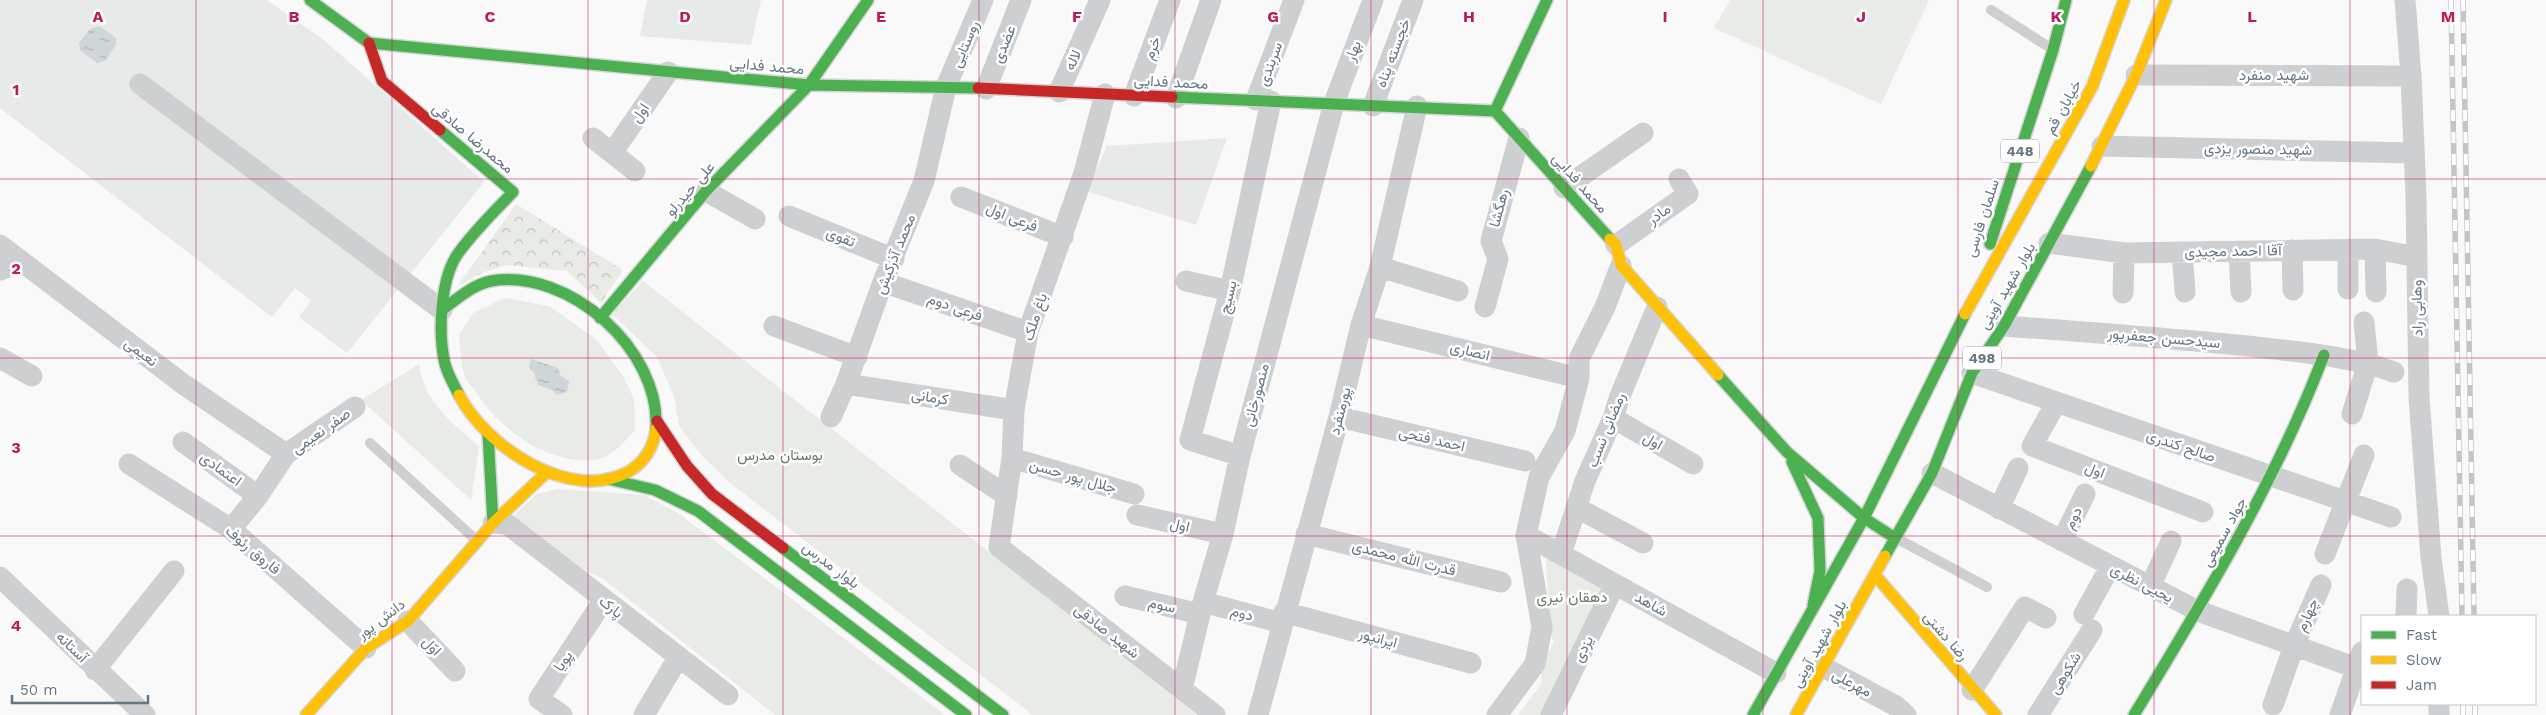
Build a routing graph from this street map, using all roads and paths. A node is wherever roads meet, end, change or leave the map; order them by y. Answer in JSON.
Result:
{"nodes":[{"id":1,"x":310,"y":0,"type":"edge"},
{"id":2,"x":868,"y":0,"type":"edge"},
{"id":3,"x":983,"y":0,"type":"edge"},
{"id":4,"x":1021,"y":0,"type":"edge"},
{"id":5,"x":1100,"y":0,"type":"edge"},
{"id":6,"x":1170,"y":0,"type":"edge"},
{"id":7,"x":1211,"y":0,"type":"edge"},
{"id":8,"x":1294,"y":0,"type":"edge"},
{"id":9,"x":1373,"y":0,"type":"edge"},
{"id":10,"x":1413,"y":0,"type":"edge"},
{"id":11,"x":2066,"y":0,"type":"edge"},
{"id":12,"x":2124,"y":0,"type":"edge"},
{"id":13,"x":2166,"y":0,"type":"edge"},
{"id":14,"x":2405,"y":0,"type":"edge"},
{"id":15,"x":1540,"y":2,"type":"edge"},
{"id":16,"x":1991,"y":10,"type":"dead end"},
{"id":17,"x":369,"y":43,"type":"junction"},
{"id":18,"x":2053,"y":50,"type":"junction"},
{"id":19,"x":668,"y":72,"type":"junction"},
{"id":20,"x":2136,"y":75,"type":"junction"},
{"id":21,"x":2412,"y":76,"type":"junction"},
{"id":22,"x":140,"y":84,"type":"dead end"},
{"id":23,"x":809,"y":85,"type":"junction"},
{"id":24,"x":946,"y":87,"type":"junction"},
{"id":25,"x":986,"y":89,"type":"junction"},
{"id":26,"x":1059,"y":92,"type":"junction"},
{"id":27,"x":1105,"y":94,"type":"junction"},
{"id":28,"x":1134,"y":96,"type":"junction"},
{"id":29,"x":1176,"y":98,"type":"junction"},
{"id":30,"x":1264,"y":100,"type":"junction"},
{"id":31,"x":1334,"y":103,"type":"junction"},
{"id":32,"x":1373,"y":106,"type":"junction"},
{"id":33,"x":1417,"y":106,"type":"junction"},
{"id":34,"x":1495,"y":111,"type":"junction"},
{"id":35,"x":1643,"y":133,"type":"dead end"},
{"id":36,"x":593,"y":138,"type":"dead end"},
{"id":37,"x":1519,"y":138,"type":"junction"},
{"id":38,"x":2102,"y":146,"type":"junction"},
{"id":39,"x":612,"y":153,"type":"junction"},
{"id":40,"x":2414,"y":153,"type":"junction"},
{"id":41,"x":635,"y":171,"type":"dead end"},
{"id":42,"x":1679,"y":179,"type":"dead end"},
{"id":43,"x":1564,"y":188,"type":"junction"},
{"id":44,"x":706,"y":190,"type":"junction"},
{"id":45,"x":961,"y":197,"type":"dead end"},
{"id":46,"x":789,"y":216,"type":"dead end"},
{"id":47,"x":755,"y":219,"type":"dead end"},
{"id":48,"x":1063,"y":237,"type":"junction"},
{"id":49,"x":2049,"y":243,"type":"junction"},
{"id":50,"x":0,"y":245,"type":"edge"},
{"id":51,"x":2348,"y":249,"type":"junction"},
{"id":52,"x":2375,"y":249,"type":"junction"},
{"id":53,"x":2292,"y":250,"type":"junction"},
{"id":54,"x":2238,"y":251,"type":"junction"},
{"id":55,"x":2182,"y":252,"type":"junction"},
{"id":56,"x":2124,"y":253,"type":"junction"},
{"id":57,"x":1619,"y":255,"type":"junction"},
{"id":58,"x":2417,"y":257,"type":"junction"},
{"id":59,"x":894,"y":258,"type":"junction"},
{"id":60,"x":20,"y":261,"type":"junction"},
{"id":61,"x":1380,"y":267,"type":"junction"},
{"id":62,"x":0,"y":270,"type":"edge"},
{"id":63,"x":1186,"y":281,"type":"dead end"},
{"id":64,"x":883,"y":282,"type":"junction"},
{"id":65,"x":2348,"y":289,"type":"dead end"},
{"id":66,"x":2294,"y":290,"type":"dead end"},
{"id":67,"x":1230,"y":291,"type":"junction"},
{"id":68,"x":1458,"y":291,"type":"dead end"},
{"id":69,"x":2185,"y":292,"type":"dead end"},
{"id":70,"x":2241,"y":292,"type":"dead end"},
{"id":71,"x":2376,"y":292,"type":"dead end"},
{"id":72,"x":2123,"y":293,"type":"dead end"},
{"id":73,"x":1971,"y":302,"type":"junction"},
{"id":74,"x":1485,"y":307,"type":"dead end"},
{"id":75,"x":1657,"y":307,"type":"junction"},
{"id":76,"x":442,"y":310,"type":"junction"},
{"id":77,"x":600,"y":318,"type":"junction"},
{"id":78,"x":2364,"y":322,"type":"dead end"},
{"id":79,"x":1361,"y":324,"type":"junction"},
{"id":80,"x":774,"y":326,"type":"dead end"},
{"id":81,"x":2004,"y":326,"type":"junction"},
{"id":82,"x":1028,"y":332,"type":"junction"},
{"id":83,"x":2324,"y":355,"type":"junction"},
{"id":84,"x":857,"y":357,"type":"junction"},
{"id":85,"x":0,"y":358,"type":"edge"},
{"id":86,"x":2368,"y":363,"type":"junction"},
{"id":87,"x":2394,"y":372,"type":"dead end"},
{"id":88,"x":1972,"y":373,"type":"junction"},
{"id":89,"x":32,"y":376,"type":"dead end"},
{"id":90,"x":1579,"y":378,"type":"junction"},
{"id":91,"x":846,"y":384,"type":"junction"},
{"id":92,"x":2056,"y":403,"type":"junction"},
{"id":93,"x":355,"y":407,"type":"dead end"},
{"id":94,"x":1014,"y":410,"type":"junction"},
{"id":95,"x":2352,"y":414,"type":"dead end"},
{"id":96,"x":1339,"y":416,"type":"junction"},
{"id":97,"x":831,"y":417,"type":"dead end"},
{"id":98,"x":1613,"y":418,"type":"junction"},
{"id":99,"x":657,"y":421,"type":"junction"},
{"id":100,"x":488,"y":433,"type":"junction"},
{"id":101,"x":183,"y":442,"type":"dead end"},
{"id":102,"x":370,"y":443,"type":"dead end"},
{"id":103,"x":1787,"y":452,"type":"junction"},
{"id":104,"x":286,"y":454,"type":"junction"},
{"id":105,"x":2364,"y":455,"type":"dead end"},
{"id":106,"x":1240,"y":456,"type":"junction"},
{"id":107,"x":1012,"y":458,"type":"junction"},
{"id":108,"x":1525,"y":461,"type":"dead end"},
{"id":109,"x":129,"y":464,"type":"dead end"},
{"id":110,"x":960,"y":464,"type":"dead end"},
{"id":111,"x":1693,"y":464,"type":"dead end"},
{"id":112,"x":2018,"y":468,"type":"dead end"},
{"id":113,"x":547,"y":472,"type":"junction"},
{"id":114,"x":1932,"y":473,"type":"junction"},
{"id":115,"x":2272,"y":477,"type":"junction"},
{"id":116,"x":608,"y":479,"type":"junction"},
{"id":117,"x":1134,"y":494,"type":"dead end"},
{"id":118,"x":2085,"y":494,"type":"dead end"},
{"id":119,"x":258,"y":496,"type":"junction"},
{"id":120,"x":1007,"y":496,"type":"junction"},
{"id":121,"x":2346,"y":501,"type":"junction"},
{"id":122,"x":1577,"y":508,"type":"junction"},
{"id":123,"x":1999,"y":509,"type":"junction"},
{"id":124,"x":2203,"y":512,"type":"dead end"},
{"id":125,"x":1137,"y":515,"type":"dead end"},
{"id":126,"x":2391,"y":517,"type":"dead end"},
{"id":127,"x":1864,"y":518,"type":"junction"},
{"id":128,"x":493,"y":523,"type":"junction"},
{"id":129,"x":231,"y":529,"type":"junction"},
{"id":130,"x":1223,"y":534,"type":"junction"},
{"id":131,"x":1306,"y":534,"type":"junction"},
{"id":132,"x":1526,"y":535,"type":"junction"},
{"id":133,"x":1896,"y":538,"type":"junction"},
{"id":134,"x":2062,"y":541,"type":"junction"},
{"id":135,"x":2170,"y":541,"type":"dead end"},
{"id":136,"x":478,"y":542,"type":"junction"},
{"id":137,"x":1643,"y":543,"type":"dead end"},
{"id":138,"x":998,"y":547,"type":"joint"},
{"id":139,"x":1561,"y":554,"type":"junction"},
{"id":140,"x":2325,"y":554,"type":"dead end"},
{"id":141,"x":2110,"y":567,"type":"junction"},
{"id":142,"x":174,"y":571,"type":"dead end"},
{"id":143,"x":1875,"y":575,"type":"junction"},
{"id":144,"x":0,"y":577,"type":"edge"},
{"id":145,"x":1502,"y":582,"type":"dead end"},
{"id":146,"x":1614,"y":584,"type":"junction"},
{"id":147,"x":2321,"y":585,"type":"dead end"},
{"id":148,"x":1987,"y":587,"type":"dead end"},
{"id":149,"x":2150,"y":587,"type":"junction"},
{"id":150,"x":2408,"y":589,"type":"dead end"},
{"id":151,"x":1125,"y":596,"type":"dead end"},
{"id":152,"x":604,"y":601,"type":"junction"},
{"id":153,"x":1201,"y":608,"type":"junction"},
{"id":154,"x":1812,"y":610,"type":"junction"},
{"id":155,"x":2198,"y":610,"type":"junction"},
{"id":156,"x":2406,"y":615,"type":"edge"},
{"id":157,"x":2439,"y":615,"type":"edge"},
{"id":158,"x":1283,"y":618,"type":"junction"},
{"id":159,"x":2046,"y":618,"type":"dead end"},
{"id":160,"x":408,"y":621,"type":"junction"},
{"id":161,"x":2294,"y":646,"type":"junction"},
{"id":162,"x":366,"y":648,"type":"junction"},
{"id":163,"x":678,"y":658,"type":"junction"},
{"id":164,"x":1472,"y":663,"type":"dead end"},
{"id":165,"x":2360,"y":663,"type":"edge"},
{"id":166,"x":1823,"y":667,"type":"junction"},
{"id":167,"x":95,"y":670,"type":"junction"},
{"id":168,"x":455,"y":671,"type":"dead end"},
{"id":169,"x":1776,"y":673,"type":"junction"},
{"id":170,"x":1182,"y":689,"type":"junction"},
{"id":171,"x":1972,"y":690,"type":"junction"},
{"id":172,"x":728,"y":695,"type":"dead end"},
{"id":173,"x":2273,"y":705,"type":"dead end"},
{"id":174,"x":145,"y":715,"type":"edge"},
{"id":175,"x":306,"y":715,"type":"edge"},
{"id":176,"x":562,"y":715,"type":"edge"},
{"id":177,"x":644,"y":715,"type":"edge"},
{"id":178,"x":966,"y":715,"type":"edge"},
{"id":179,"x":1004,"y":715,"type":"edge"},
{"id":180,"x":1215,"y":715,"type":"edge"},
{"id":181,"x":1258,"y":715,"type":"edge"},
{"id":182,"x":1498,"y":715,"type":"edge"},
{"id":183,"x":1550,"y":715,"type":"edge"},
{"id":184,"x":1753,"y":715,"type":"edge"},
{"id":185,"x":1796,"y":715,"type":"edge"},
{"id":186,"x":1906,"y":715,"type":"edge"},
{"id":187,"x":1996,"y":715,"type":"edge"},
{"id":188,"x":2038,"y":715,"type":"edge"},
{"id":189,"x":2134,"y":715,"type":"edge"},
{"id":190,"x":2340,"y":715,"type":"edge"}],
"edges":[{"from":1,"to":17,"type":"street"},
{"from":2,"to":23,"type":"street","name":"علی حیدرلو"},
{"from":3,"to":24,"type":"street","name":"روستایی"},
{"from":4,"to":25,"type":"street","name":"عضدی"},
{"from":5,"to":26,"type":"street","name":"لاله"},
{"from":6,"to":28,"type":"street","name":"خرم"},
{"from":7,"to":29,"type":"street"},
{"from":8,"to":30,"type":"street","name":"سربندی"},
{"from":9,"to":31,"type":"street","name":"بهار"},
{"from":10,"to":32,"type":"street","name":"خجسته پناه"},
{"from":11,"to":18,"type":"street","name":"سلمان فارسی","number":"448"},
{"from":12,"to":73,"type":"street","name":"خیابان قم","number":"498"},
{"from":13,"to":20,"type":"street","name":"بلوار شهید آوینی","number":"498"},
{"from":14,"to":21,"type":"street","name":"وهابی راد"},
{"from":15,"to":34,"type":"street"},
{"from":16,"to":18,"type":"lane"},
{"from":17,"to":19,"type":"street","name":"محمد فدایی"},
{"from":17,"to":76,"type":"street","name":"محمدرضا صادقی"},
{"from":18,"to":73,"type":"street","name":"سلمان فارسی","number":"448"},
{"from":19,"to":23,"type":"street","name":"محمد فدایی"},
{"from":19,"to":39,"type":"street","name":"اول"},
{"from":20,"to":21,"type":"street","name":"شهید منفرد"},
{"from":20,"to":38,"type":"street","name":"بلوار شهید آوینی","number":"498"},
{"from":21,"to":40,"type":"street","name":"وهابی راد"},
{"from":22,"to":76,"type":"street"},
{"from":23,"to":24,"type":"street","name":"محمد فدایی"},
{"from":23,"to":44,"type":"street","name":"علی حیدرلو"},
{"from":24,"to":25,"type":"street","name":"محمد فدایی"},
{"from":24,"to":59,"type":"street","name":"محمد آذرکیش"},
{"from":25,"to":26,"type":"street","name":"محمد فدایی"},
{"from":26,"to":27,"type":"street","name":"محمد فدایی"},
{"from":27,"to":28,"type":"street","name":"محمد فدایی"},
{"from":27,"to":48,"type":"street","name":"باغ ملک"},
{"from":28,"to":29,"type":"street","name":"محمد فدایی"},
{"from":29,"to":30,"type":"street","name":"محمد فدایی"},
{"from":30,"to":31,"type":"street","name":"محمد فدایی"},
{"from":30,"to":67,"type":"street","name":"بسیج"},
{"from":31,"to":32,"type":"street","name":"محمد فدایی"},
{"from":31,"to":106,"type":"street","name":"منصورخانی"},
{"from":32,"to":33,"type":"street","name":"محمد فدایی"},
{"from":33,"to":34,"type":"street","name":"محمد فدایی"},
{"from":33,"to":61,"type":"street","name":"پورمنفرد"},
{"from":34,"to":37,"type":"street","name":"محمد فدایی"},
{"from":35,"to":43,"type":"street"},
{"from":36,"to":39,"type":"street"},
{"from":37,"to":43,"type":"street","name":"محمد فدایی"},
{"from":37,"to":74,"type":"street","name":"رهگشا"},
{"from":38,"to":40,"type":"street","name":"شهید منصور یزدی"},
{"from":38,"to":49,"type":"street","name":"بلوار شهید آوینی","number":"498"},
{"from":39,"to":41,"type":"street"},
{"from":40,"to":58,"type":"street","name":"وهابی راد"},
{"from":42,"to":57,"type":"street","name":"مادر"},
{"from":43,"to":57,"type":"street","name":"محمد فدایی"},
{"from":44,"to":47,"type":"street"},
{"from":44,"to":77,"type":"street","name":"علی حیدرلو"},
{"from":45,"to":48,"type":"street","name":"فرعی اول"},
{"from":46,"to":59,"type":"street","name":"تقوی"},
{"from":48,"to":82,"type":"street","name":"باغ ملک"},
{"from":49,"to":56,"type":"street","name":"آقا احمد مجیدی"},
{"from":49,"to":81,"type":"street","name":"بلوار شهید آوینی","number":"498"},
{"from":50,"to":60,"type":"street","name":"نعیمی"},
{"from":51,"to":52,"type":"street","name":"آقا احمد مجیدی"},
{"from":51,"to":53,"type":"street","name":"آقا احمد مجیدی"},
{"from":51,"to":65,"type":"street"},
{"from":52,"to":58,"type":"street","name":"آقا احمد مجیدی"},
{"from":52,"to":71,"type":"street"},
{"from":53,"to":54,"type":"street","name":"آقا احمد مجیدی"},
{"from":53,"to":66,"type":"street"},
{"from":54,"to":55,"type":"street","name":"آقا احمد مجیدی"},
{"from":54,"to":70,"type":"street"},
{"from":55,"to":56,"type":"street","name":"آقا احمد مجیدی"},
{"from":55,"to":69,"type":"street"},
{"from":56,"to":72,"type":"street"},
{"from":57,"to":75,"type":"street","name":"محمد فدایی"},
{"from":57,"to":90,"type":"street"},
{"from":58,"to":157,"type":"street","name":"وهابی راد"},
{"from":59,"to":64,"type":"street","name":"محمد آذرکیش"},
{"from":60,"to":62,"type":"street"},
{"from":60,"to":104,"type":"street","name":"نعیمی"},
{"from":61,"to":68,"type":"street"},
{"from":61,"to":79,"type":"street","name":"پورمنفرد"},
{"from":63,"to":67,"type":"street"},
{"from":64,"to":82,"type":"street","name":"فرعی دوم"},
{"from":64,"to":84,"type":"street","name":"محمد آذرکیش"},
{"from":67,"to":106,"type":"street","name":"بسیج"},
{"from":73,"to":127,"type":"street","name":"بلوار شهید آوینی","number":"498"},
{"from":75,"to":98,"type":"street","name":"رمضانی نسب"},
{"from":75,"to":103,"type":"street","name":"محمد فدایی"},
{"from":76,"to":77,"type":"street"},
{"from":76,"to":100,"type":"street"},
{"from":77,"to":99,"type":"street"},
{"from":78,"to":86,"type":"street"},
{"from":79,"to":90,"type":"street","name":"انصاری"},
{"from":79,"to":96,"type":"street","name":"پورمنفرد"},
{"from":80,"to":84,"type":"street"},
{"from":81,"to":83,"type":"street","name":"سیدحسن جعفرپور"},
{"from":81,"to":88,"type":"street","name":"بلوار شهید آوینی","number":"498"},
{"from":82,"to":94,"type":"street","name":"باغ ملک"},
{"from":83,"to":86,"type":"street","name":"سیدحسن جعفرپور"},
{"from":83,"to":115,"type":"street","name":"جواد سمیعی"},
{"from":84,"to":91,"type":"street","name":"محمد آذرکیش"},
{"from":85,"to":89,"type":"street"},
{"from":86,"to":87,"type":"street","name":"سیدحسن جعفرپور"},
{"from":86,"to":95,"type":"street"},
{"from":88,"to":92,"type":"street","name":"صالح کندری"},
{"from":88,"to":114,"type":"street","name":"بلوار شهید آوینی","number":"498"},
{"from":90,"to":132,"type":"street"},
{"from":91,"to":94,"type":"street","name":"کرمانی"},
{"from":91,"to":97,"type":"street","name":"محمد آذرکیش"},
{"from":92,"to":115,"type":"street","name":"صالح کندری"},
{"from":92,"to":124,"type":"street","name":"اول"},
{"from":93,"to":104,"type":"street","name":"صفر نعیمی"},
{"from":94,"to":107,"type":"street","name":"باغ ملک"},
{"from":96,"to":108,"type":"street","name":"احمد فتحی"},
{"from":96,"to":131,"type":"street","name":"پورمنفرد"},
{"from":98,"to":111,"type":"street","name":"اول"},
{"from":98,"to":122,"type":"street","name":"رمضانی نسب"},
{"from":99,"to":116,"type":"street"},
{"from":99,"to":179,"type":"street","name":"بلوار مدرس"},
{"from":100,"to":113,"type":"street"},
{"from":100,"to":128,"type":"street"},
{"from":101,"to":119,"type":"street","name":"اعتمادی"},
{"from":102,"to":136,"type":"lane"},
{"from":103,"to":127,"type":"street","name":"محمد فدایی"},
{"from":103,"to":154,"type":"street"},
{"from":104,"to":119,"type":"street","name":"اعتمادی"},
{"from":105,"to":121,"type":"street"},
{"from":106,"to":130,"type":"street","name":"منصورخانی"},
{"from":107,"to":117,"type":"street","name":"جلال پور حسن"},
{"from":107,"to":120,"type":"street","name":"باغ ملک"},
{"from":109,"to":129,"type":"street","name":"فاروق رئوف"},
{"from":110,"to":120,"type":"street"},
{"from":112,"to":123,"type":"street"},
{"from":113,"to":116,"type":"street"},
{"from":113,"to":128,"type":"street","name":"دانش پور"},
{"from":114,"to":123,"type":"street","name":"یحیی نظری"},
{"from":114,"to":133,"type":"street","name":"بلوار شهید آوینی","number":"498"},
{"from":115,"to":121,"type":"street","name":"صالح کندری"},
{"from":115,"to":155,"type":"street","name":"جواد سمیعی"},
{"from":116,"to":178,"type":"street"},
{"from":118,"to":134,"type":"street","name":"دوم"},
{"from":119,"to":129,"type":"street","name":"اعتمادی"},
{"from":120,"to":138,"type":"street","name":"باغ ملک"},
{"from":121,"to":126,"type":"street","name":"صالح کندری"},
{"from":121,"to":140,"type":"street"},
{"from":122,"to":137,"type":"street"},
{"from":122,"to":139,"type":"street","name":"رمضانی نسب"},
{"from":123,"to":134,"type":"street","name":"یحیی نظری"},
{"from":125,"to":130,"type":"street","name":"اول"},
{"from":127,"to":133,"type":"street","name":"محمد فدایی"},
{"from":127,"to":154,"type":"street","name":"بلوار شهید آوینی","number":"498"},
{"from":128,"to":136,"type":"street","name":"دانش پور"},
{"from":128,"to":152,"type":"street","name":"پارک"},
{"from":129,"to":162,"type":"street","name":"فاروق رئوف"},
{"from":130,"to":153,"type":"street","name":"منصورخانی"},
{"from":131,"to":145,"type":"street","name":"قدرت الله محمدی"},
{"from":131,"to":158,"type":"street","name":"پورمنفرد"},
{"from":132,"to":139,"type":"street","name":"شاهد"},
{"from":132,"to":182,"type":"street"},
{"from":133,"to":143,"type":"street","name":"بلوار شهید آوینی","number":"498"},
{"from":133,"to":148,"type":"lane"},
{"from":134,"to":141,"type":"street","name":"یحیی نظری"},
{"from":135,"to":149,"type":"street"},
{"from":136,"to":160,"type":"street","name":"دانش پور"},
{"from":138,"to":170,"type":"street","name":"شهید صادقی"},
{"from":139,"to":146,"type":"street","name":"شاهد"},
{"from":141,"to":149,"type":"street","name":"یحیی نظری"},
{"from":141,"to":188,"type":"street","name":"شکوهی"},
{"from":142,"to":167,"type":"street"},
{"from":143,"to":166,"type":"street","name":"بلوار شهید آوینی","number":"498"},
{"from":143,"to":171,"type":"street","name":"رضا دشتی"},
{"from":144,"to":167,"type":"street","name":"آستانه"},
{"from":146,"to":169,"type":"street","name":"شاهد"},
{"from":146,"to":183,"type":"street","name":"یزدی"},
{"from":147,"to":161,"type":"street","name":"چهارم"},
{"from":149,"to":155,"type":"street","name":"یحیی نظری"},
{"from":150,"to":156,"type":"street"},
{"from":151,"to":153,"type":"street","name":"سوم"},
{"from":152,"to":163,"type":"street","name":"پارک"},
{"from":152,"to":176,"type":"street","name":"پویا"},
{"from":153,"to":158,"type":"street","name":"دوم"},
{"from":153,"to":170,"type":"street","name":"منصورخانی"},
{"from":154,"to":169,"type":"street","name":"بلوار شهید آوینی","number":"498"},
{"from":155,"to":161,"type":"street","name":"یحیی نظری"},
{"from":155,"to":189,"type":"street","name":"جواد سمیعی"},
{"from":158,"to":164,"type":"street","name":"ایرانپور"},
{"from":158,"to":181,"type":"street","name":"پورمنفرد"},
{"from":159,"to":171,"type":"street"},
{"from":160,"to":162,"type":"street","name":"دانش پور"},
{"from":160,"to":168,"type":"street","name":"اوّل"},
{"from":161,"to":165,"type":"street","name":"یحیی نظری"},
{"from":161,"to":173,"type":"street","name":"چهارم"},
{"from":162,"to":175,"type":"street","name":"دانش پور"},
{"from":163,"to":172,"type":"street","name":"پارک"},
{"from":163,"to":177,"type":"street"},
{"from":165,"to":190,"type":"street"},
{"from":166,"to":185,"type":"street","name":"بلوار شهید آوینی","number":"498"},
{"from":166,"to":186,"type":"street","name":"مهرعلی"},
{"from":167,"to":174,"type":"street","name":"آستانه"},
{"from":169,"to":184,"type":"street","name":"بلوار شهید آوینی","number":"498"},
{"from":170,"to":180,"type":"street","name":"شهید صادقی"},
{"from":171,"to":187,"type":"street","name":"رضا دشتی"}]}
